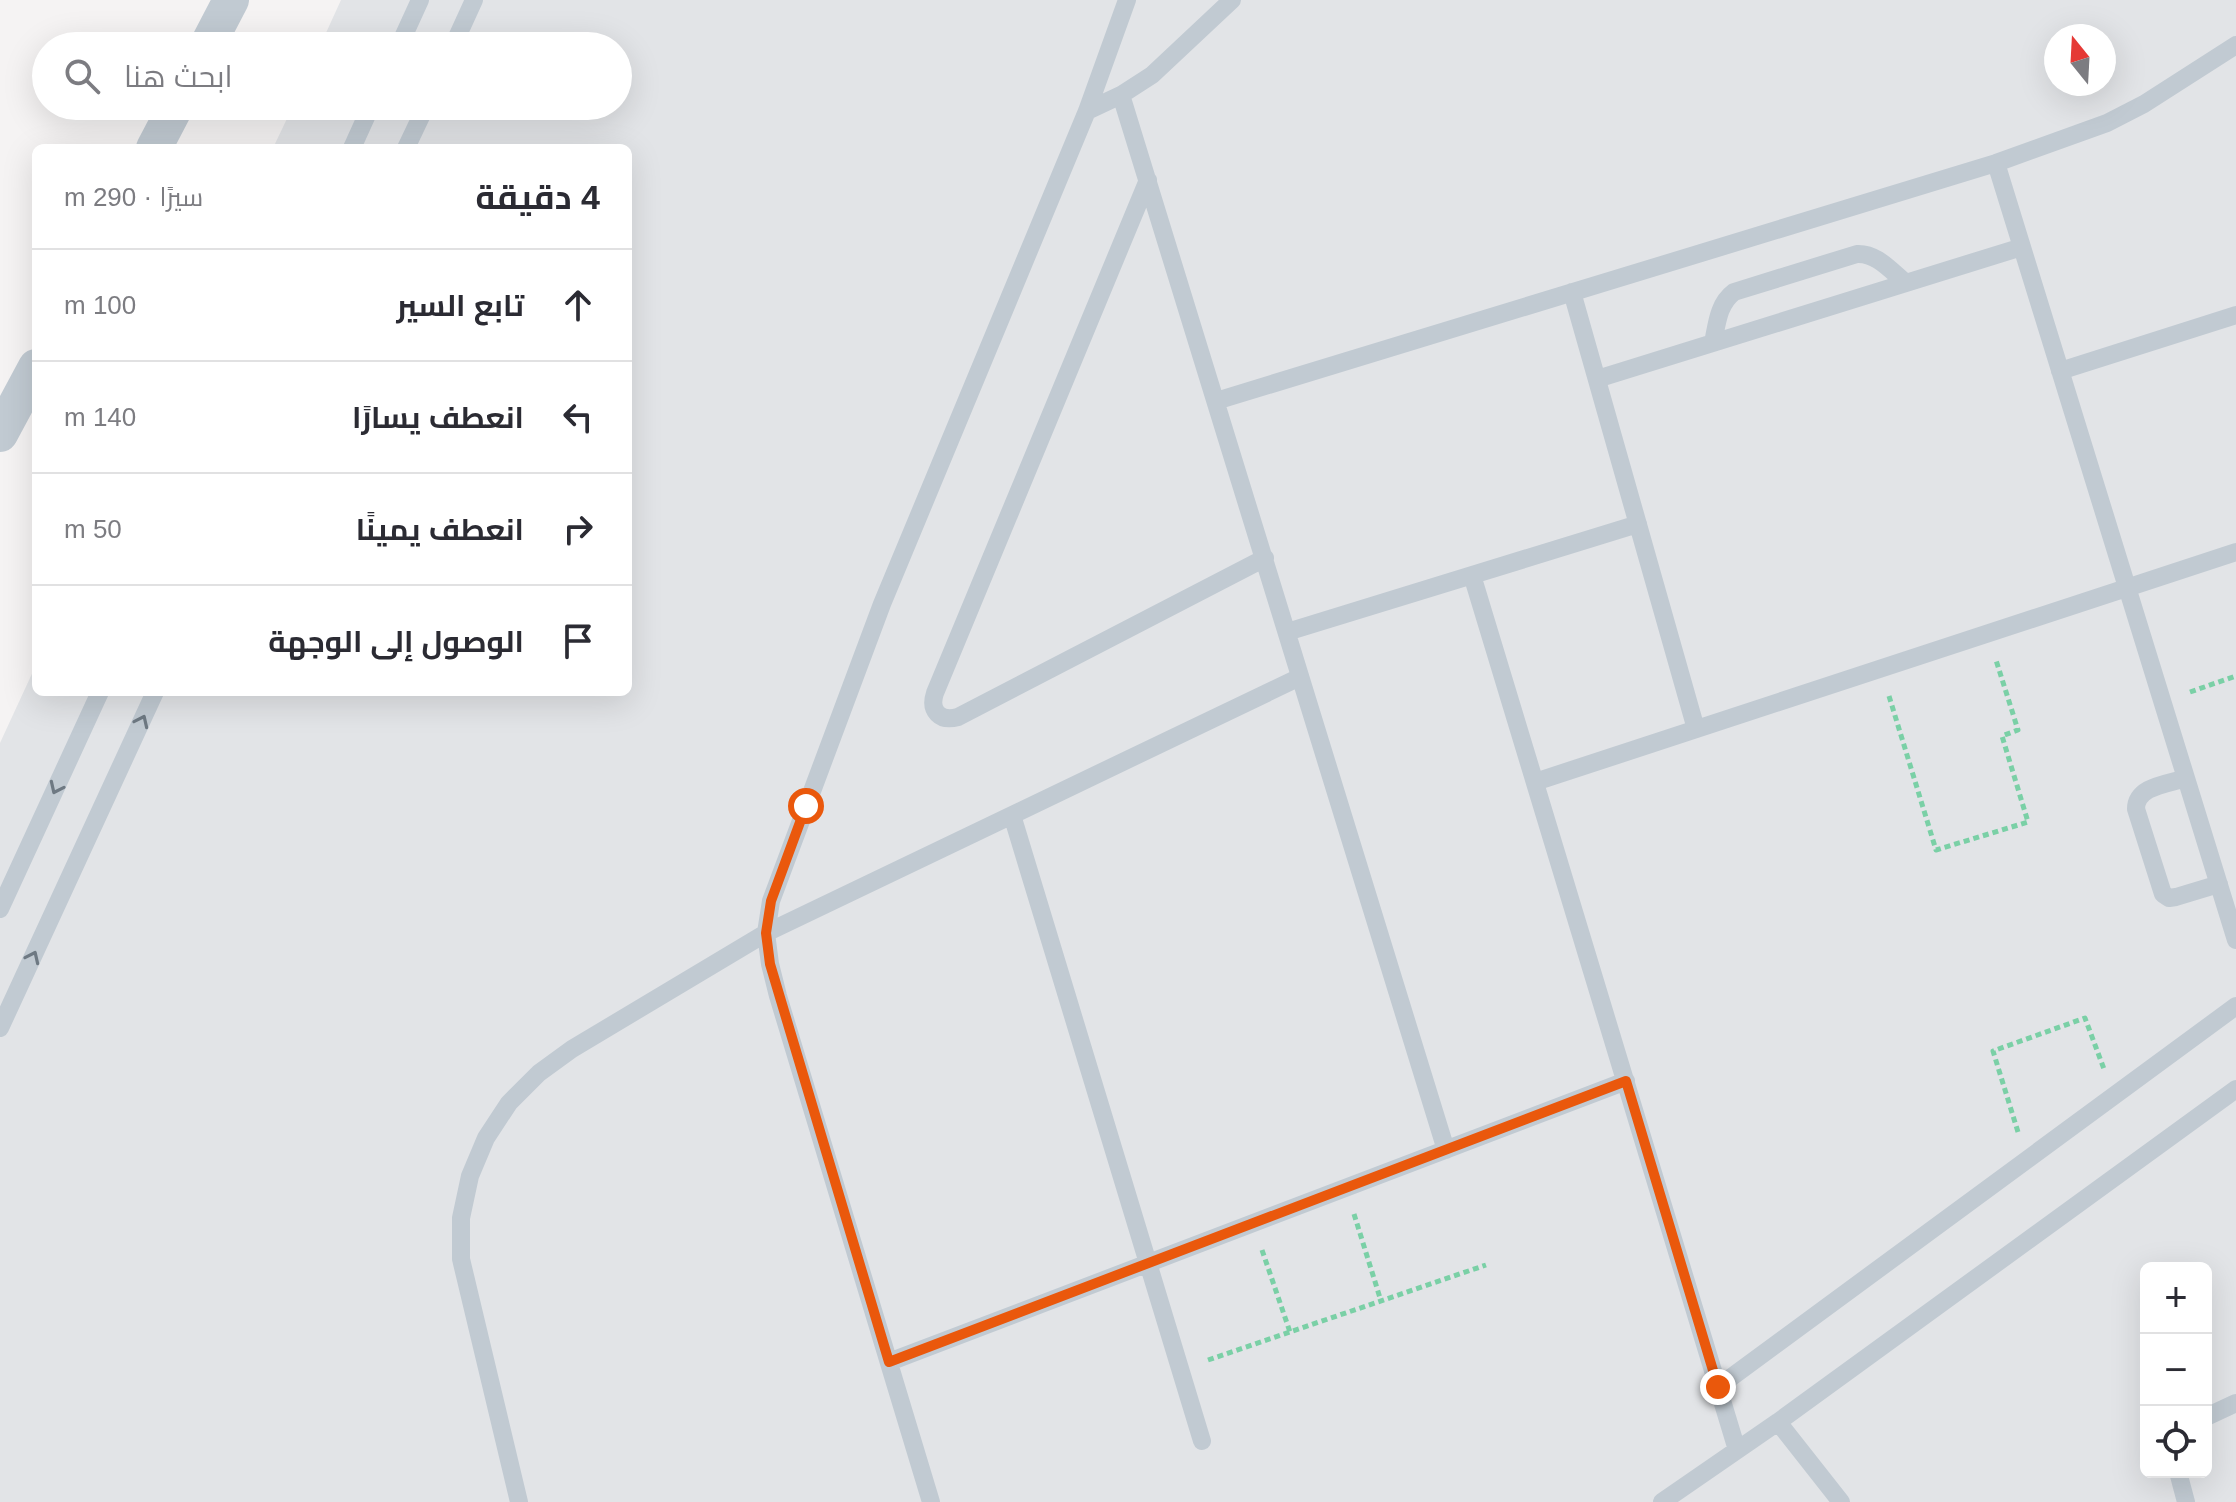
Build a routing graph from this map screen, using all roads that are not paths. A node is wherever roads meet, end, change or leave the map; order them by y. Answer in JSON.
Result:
{"nodes":[{"id":1,"x":231,"y":0,"type":"edge"},
{"id":2,"x":420,"y":0,"type":"edge"},
{"id":3,"x":474,"y":0,"type":"edge"},
{"id":4,"x":1127,"y":0,"type":"edge"},
{"id":5,"x":1232,"y":0,"type":"edge"},
{"id":6,"x":214,"y":32,"type":"edge"},
{"id":7,"x":405,"y":32,"type":"edge"},
{"id":8,"x":459,"y":32,"type":"edge"},
{"id":9,"x":2236,"y":45,"type":"edge"},
{"id":10,"x":1121,"y":95,"type":"junction"},
{"id":11,"x":1087,"y":111,"type":"junction"},
{"id":12,"x":169,"y":120,"type":"edge"},
{"id":13,"x":365,"y":120,"type":"edge"},
{"id":14,"x":419,"y":120,"type":"edge"},
{"id":15,"x":156,"y":144,"type":"edge"},
{"id":16,"x":354,"y":144,"type":"edge"},
{"id":17,"x":408,"y":144,"type":"edge"},
{"id":18,"x":1996,"y":163,"type":"junction"},
{"id":19,"x":1148,"y":180,"type":"junction"},
{"id":20,"x":2022,"y":247,"type":"junction"},
{"id":21,"x":1906,"y":283,"type":"junction"},
{"id":22,"x":1572,"y":292,"type":"junction"},
{"id":23,"x":2236,"y":315,"type":"edge"},
{"id":24,"x":1713,"y":343,"type":"junction"},
{"id":25,"x":2060,"y":371,"type":"junction"},
{"id":26,"x":32,"y":374,"type":"edge"},
{"id":27,"x":1597,"y":379,"type":"junction"},
{"id":28,"x":1216,"y":401,"type":"junction"},
{"id":29,"x":0,"y":434,"type":"edge"},
{"id":30,"x":1638,"y":524,"type":"junction"},
{"id":31,"x":2236,"y":552,"type":"edge"},
{"id":32,"x":1265,"y":558,"type":"junction"},
{"id":33,"x":1472,"y":575,"type":"junction"},
{"id":34,"x":2127,"y":588,"type":"junction"},
{"id":35,"x":1287,"y":632,"type":"junction"},
{"id":36,"x":1300,"y":677,"type":"junction"},
{"id":37,"x":98,"y":696,"type":"edge"},
{"id":38,"x":153,"y":696,"type":"edge"},
{"id":39,"x":1696,"y":729,"type":"junction"},
{"id":40,"x":2186,"y":778,"type":"junction"},
{"id":41,"x":1535,"y":782,"type":"junction"},
{"id":42,"x":1012,"y":815,"type":"junction"},
{"id":43,"x":2219,"y":884,"type":"junction"},
{"id":44,"x":0,"y":909,"type":"edge"},
{"id":45,"x":766,"y":933,"type":"junction"},
{"id":46,"x":2236,"y":940,"type":"edge"},
{"id":47,"x":2236,"y":1006,"type":"edge"},
{"id":48,"x":0,"y":1028,"type":"edge"},
{"id":49,"x":1626,"y":1081,"type":"junction"},
{"id":50,"x":2236,"y":1089,"type":"edge"},
{"id":51,"x":1446,"y":1150,"type":"junction"},
{"id":52,"x":1148,"y":1263,"type":"junction"},
{"id":53,"x":889,"y":1362,"type":"junction"},
{"id":54,"x":1718,"y":1387,"type":"junction"},
{"id":55,"x":2236,"y":1403,"type":"edge"},
{"id":56,"x":2212,"y":1414,"type":"edge"},
{"id":57,"x":1778,"y":1422,"type":"junction"},
{"id":58,"x":1202,"y":1441,"type":"dead end"},
{"id":59,"x":1737,"y":1450,"type":"junction"},
{"id":60,"x":2180,"y":1478,"type":"edge"},
{"id":61,"x":519,"y":1502,"type":"edge"},
{"id":62,"x":931,"y":1502,"type":"edge"},
{"id":63,"x":1662,"y":1502,"type":"edge"},
{"id":64,"x":1841,"y":1502,"type":"edge"},
{"id":65,"x":2186,"y":1502,"type":"edge"}],
"edges":[{"from":1,"to":6,"type":"street"},
{"from":2,"to":7,"type":"lane"},
{"from":3,"to":8,"type":"lane"},
{"from":4,"to":11,"type":"lane"},
{"from":5,"to":10,"type":"lane"},
{"from":9,"to":18,"type":"lane"},
{"from":10,"to":11,"type":"lane"},
{"from":10,"to":19,"type":"lane"},
{"from":11,"to":45,"type":"lane"},
{"from":12,"to":15,"type":"street"},
{"from":13,"to":16,"type":"lane"},
{"from":14,"to":17,"type":"lane"},
{"from":18,"to":20,"type":"lane"},
{"from":18,"to":22,"type":"lane"},
{"from":19,"to":28,"type":"lane"},
{"from":19,"to":32,"type":"lane"},
{"from":20,"to":21,"type":"lane"},
{"from":20,"to":25,"type":"lane"},
{"from":21,"to":24,"type":"lane"},
{"from":21,"to":24,"type":"lane"},
{"from":22,"to":27,"type":"lane"},
{"from":22,"to":28,"type":"lane"},
{"from":23,"to":25,"type":"lane"},
{"from":24,"to":27,"type":"lane"},
{"from":25,"to":34,"type":"lane"},
{"from":26,"to":29,"type":"street"},
{"from":27,"to":30,"type":"lane"},
{"from":28,"to":32,"type":"lane"},
{"from":30,"to":33,"type":"lane"},
{"from":30,"to":39,"type":"lane"},
{"from":31,"to":34,"type":"lane"},
{"from":32,"to":35,"type":"lane"},
{"from":33,"to":35,"type":"lane"},
{"from":33,"to":41,"type":"lane"},
{"from":34,"to":39,"type":"lane"},
{"from":34,"to":40,"type":"lane"},
{"from":35,"to":36,"type":"lane"},
{"from":36,"to":42,"type":"lane"},
{"from":36,"to":51,"type":"lane"},
{"from":37,"to":44,"type":"lane","one_way":true},
{"from":48,"to":38,"type":"lane","one_way":true},
{"from":39,"to":41,"type":"lane"},
{"from":40,"to":43,"type":"lane"},
{"from":40,"to":43,"type":"lane"},
{"from":41,"to":49,"type":"lane"},
{"from":42,"to":45,"type":"lane"},
{"from":42,"to":52,"type":"lane"},
{"from":43,"to":46,"type":"lane"},
{"from":45,"to":53,"type":"lane"},
{"from":45,"to":61,"type":"lane"},
{"from":47,"to":54,"type":"lane"},
{"from":49,"to":51,"type":"lane"},
{"from":49,"to":54,"type":"lane"},
{"from":50,"to":57,"type":"lane"},
{"from":51,"to":52,"type":"lane"},
{"from":52,"to":53,"type":"lane"},
{"from":52,"to":58,"type":"lane"},
{"from":53,"to":62,"type":"lane"},
{"from":54,"to":59,"type":"lane"},
{"from":55,"to":56,"type":"lane"},
{"from":57,"to":59,"type":"lane"},
{"from":57,"to":64,"type":"lane"},
{"from":59,"to":63,"type":"lane"},
{"from":60,"to":65,"type":"lane"}]}
